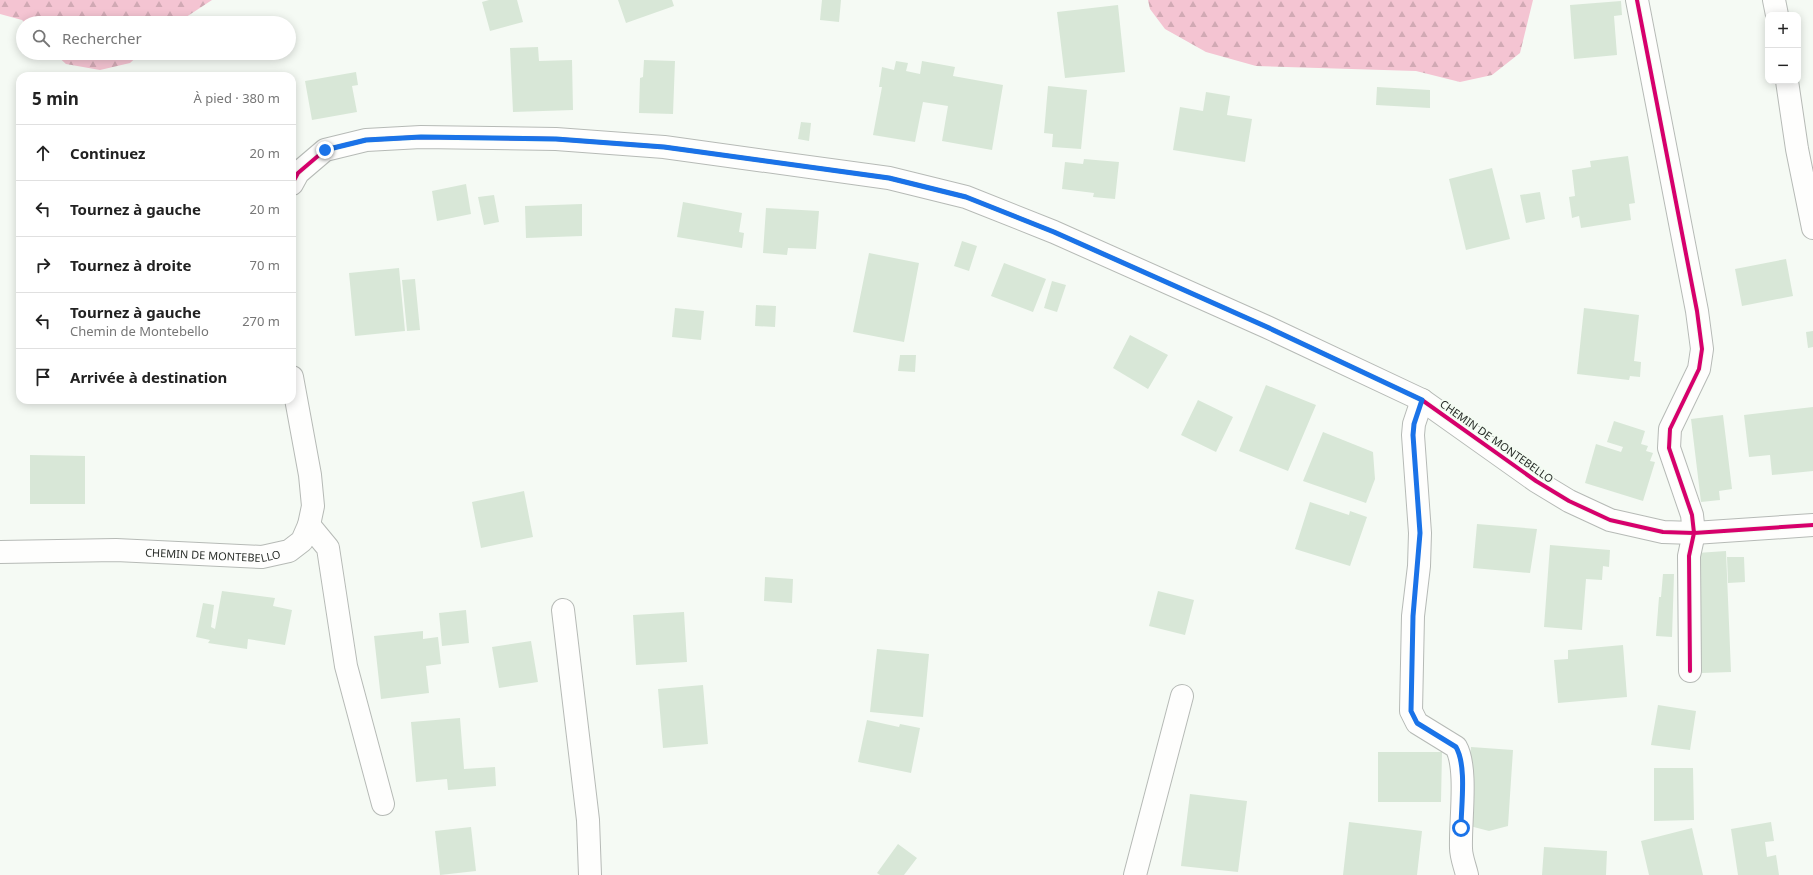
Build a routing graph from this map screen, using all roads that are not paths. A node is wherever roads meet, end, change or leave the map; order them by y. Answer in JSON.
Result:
{"nodes":[{"id":1,"x":1637,"y":0,"type":"edge"},
{"id":2,"x":1774,"y":0,"type":"edge"},
{"id":3,"x":1776,"y":12,"type":"edge"},
{"id":4,"x":1787,"y":84,"type":"edge"},
{"id":5,"x":296,"y":177,"type":"edge"},
{"id":6,"x":1813,"y":228,"type":"edge"},
{"id":7,"x":296,"y":399,"type":"edge"},
{"id":8,"x":1422,"y":400,"type":"junction"},
{"id":9,"x":310,"y":525,"type":"junction"},
{"id":10,"x":1813,"y":525,"type":"edge"},
{"id":11,"x":1694,"y":533,"type":"junction"},
{"id":12,"x":0,"y":552,"type":"edge"},
{"id":13,"x":563,"y":610,"type":"dead end"},
{"id":14,"x":1690,"y":671,"type":"dead end"},
{"id":15,"x":1182,"y":696,"type":"dead end"},
{"id":16,"x":383,"y":804,"type":"dead end"},
{"id":17,"x":590,"y":875,"type":"edge"},
{"id":18,"x":1135,"y":875,"type":"edge"},
{"id":19,"x":1467,"y":875,"type":"edge"}],
"edges":[{"from":1,"to":11,"type":"street"},
{"from":2,"to":3,"type":"street"},
{"from":4,"to":6,"type":"street"},
{"from":5,"to":8,"type":"street","name":"CHEMIN DE MONTEBELLO"},
{"from":7,"to":9,"type":"street","name":"CHEMIN DE MONTEBELLO"},
{"from":8,"to":11,"type":"street","name":"CHEMIN DE MONTEBELLO"},
{"from":8,"to":19,"type":"street"},
{"from":9,"to":12,"type":"street","name":"CHEMIN DE MONTEBELLO"},
{"from":9,"to":16,"type":"street"},
{"from":10,"to":11,"type":"street","name":"CHEMIN DE MONTEBELLO"},
{"from":11,"to":14,"type":"street"},
{"from":13,"to":17,"type":"street"},
{"from":15,"to":18,"type":"street"}]}
